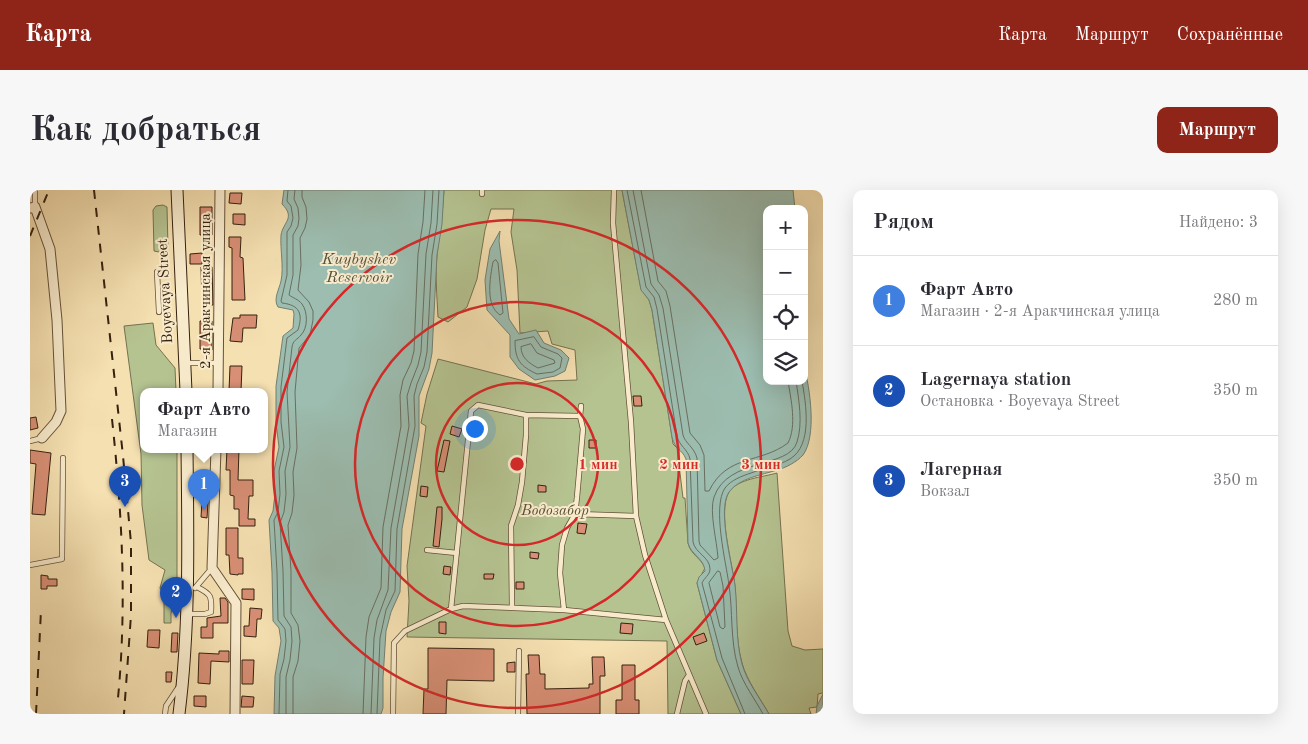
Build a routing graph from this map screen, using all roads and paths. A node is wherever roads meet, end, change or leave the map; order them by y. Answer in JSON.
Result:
{"nodes":[{"id":1,"x":34,"y":190,"type":"edge"},
{"id":2,"x":177,"y":190,"type":"edge"},
{"id":3,"x":220,"y":190,"type":"edge"},
{"id":4,"x":614,"y":190,"type":"edge"},
{"id":5,"x":33,"y":208,"type":"edge"},
{"id":6,"x":156,"y":272,"type":"dead end"},
{"id":7,"x":159,"y":312,"type":"dead end"},
{"id":8,"x":185,"y":363,"type":"junction"},
{"id":9,"x":219,"y":363,"type":"junction"},
{"id":10,"x":186,"y":388,"type":"edge"},
{"id":11,"x":218,"y":388,"type":"edge"},
{"id":12,"x":581,"y":406,"type":"dead end"},
{"id":13,"x":526,"y":415,"type":"junction"},
{"id":14,"x":580,"y":416,"type":"junction"},
{"id":15,"x":42,"y":438,"type":"joint"},
{"id":16,"x":30,"y":441,"type":"edge"},
{"id":17,"x":187,"y":453,"type":"edge"},
{"id":18,"x":216,"y":453,"type":"edge"},
{"id":19,"x":63,"y":458,"type":"dead end"},
{"id":20,"x":575,"y":514,"type":"junction"},
{"id":21,"x":636,"y":516,"type":"junction"},
{"id":22,"x":426,"y":550,"type":"dead end"},
{"id":23,"x":457,"y":553,"type":"junction"},
{"id":24,"x":30,"y":565,"type":"edge"},
{"id":25,"x":212,"y":568,"type":"junction"},
{"id":26,"x":192,"y":588,"type":"junction"},
{"id":27,"x":512,"y":607,"type":"junction"},
{"id":28,"x":451,"y":609,"type":"junction"},
{"id":29,"x":564,"y":610,"type":"junction"},
{"id":30,"x":187,"y":614,"type":"junction"},
{"id":31,"x":666,"y":620,"type":"junction"},
{"id":32,"x":519,"y":651,"type":"dead end"},
{"id":33,"x":689,"y":674,"type":"junction"},
{"id":34,"x":183,"y":681,"type":"junction"},
{"id":35,"x":165,"y":714,"type":"edge"},
{"id":36,"x":179,"y":714,"type":"edge"},
{"id":37,"x":235,"y":714,"type":"edge"},
{"id":38,"x":393,"y":714,"type":"edge"},
{"id":39,"x":518,"y":714,"type":"edge"},
{"id":40,"x":677,"y":714,"type":"edge"},
{"id":41,"x":706,"y":714,"type":"edge"}],
"edges":[{"from":1,"to":5,"type":"lane"},
{"from":2,"to":8,"type":"main road","name":"Boyevaya Street"},
{"from":3,"to":9,"type":"street","name":"2-я Аракчинская улица"},
{"from":4,"to":21,"type":"lane"},
{"from":5,"to":15,"type":"street"},
{"from":6,"to":7,"type":"lane"},
{"from":8,"to":9,"type":"lane"},
{"from":8,"to":10,"type":"main road","name":"Boyevaya Street"},
{"from":9,"to":11,"type":"street","name":"2-я Аракчинская улица"},
{"from":12,"to":14,"type":"lane"},
{"from":13,"to":14,"type":"lane"},
{"from":13,"to":23,"type":"lane"},
{"from":13,"to":27,"type":"lane"},
{"from":14,"to":20,"type":"lane"},
{"from":15,"to":16,"type":"lane"},
{"from":17,"to":26,"type":"main road"},
{"from":18,"to":25,"type":"street"},
{"from":19,"to":24,"type":"lane"},
{"from":20,"to":21,"type":"lane"},
{"from":20,"to":29,"type":"lane"},
{"from":21,"to":31,"type":"lane"},
{"from":22,"to":23,"type":"lane"},
{"from":23,"to":28,"type":"lane"},
{"from":25,"to":26,"type":"lane"},
{"from":25,"to":37,"type":"street"},
{"from":26,"to":30,"type":"main road"},
{"from":26,"to":30,"type":"lane"},
{"from":27,"to":28,"type":"lane"},
{"from":27,"to":29,"type":"lane"},
{"from":28,"to":38,"type":"lane"},
{"from":29,"to":31,"type":"lane"},
{"from":30,"to":34,"type":"main road"},
{"from":31,"to":33,"type":"lane"},
{"from":32,"to":39,"type":"lane"},
{"from":33,"to":40,"type":"lane"},
{"from":33,"to":41,"type":"lane"},
{"from":34,"to":35,"type":"lane"},
{"from":34,"to":36,"type":"main road"}]}
